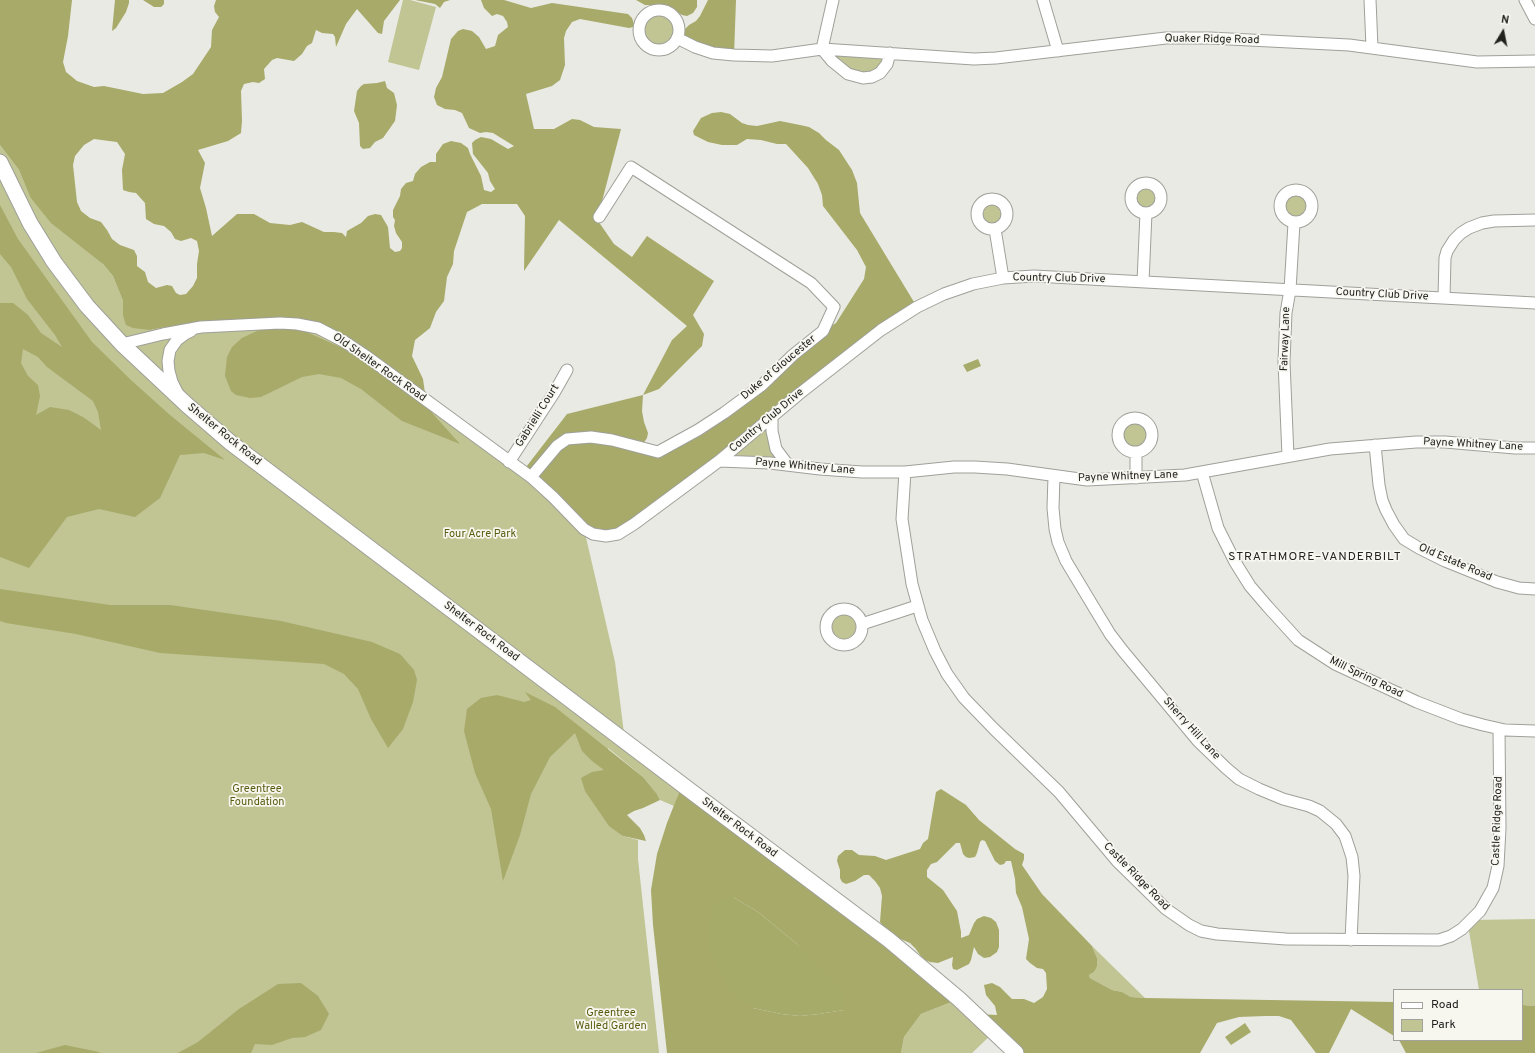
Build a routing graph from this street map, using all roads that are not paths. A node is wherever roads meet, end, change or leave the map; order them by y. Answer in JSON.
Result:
{"nodes":[{"id":1,"x":833,"y":0,"type":"edge"},
{"id":2,"x":1043,"y":0,"type":"edge"},
{"id":3,"x":1370,"y":0,"type":"edge"},
{"id":4,"x":1525,"y":0,"type":"edge"},
{"id":5,"x":1535,"y":19,"type":"edge"},
{"id":6,"x":677,"y":38,"type":"dead end"},
{"id":7,"x":1372,"y":47,"type":"junction"},
{"id":8,"x":822,"y":49,"type":"junction"},
{"id":9,"x":1058,"y":51,"type":"junction"},
{"id":10,"x":890,"y":53,"type":"junction"},
{"id":11,"x":1535,"y":61,"type":"edge"},
{"id":12,"x":0,"y":162,"type":"edge"},
{"id":13,"x":1146,"y":213,"type":"dead end"},
{"id":14,"x":599,"y":217,"type":"dead end"},
{"id":15,"x":1535,"y":220,"type":"edge"},
{"id":16,"x":1294,"y":223,"type":"dead end"},
{"id":17,"x":995,"y":229,"type":"dead end"},
{"id":18,"x":1003,"y":278,"type":"junction"},
{"id":19,"x":1143,"y":282,"type":"junction"},
{"id":20,"x":1290,"y":290,"type":"junction"},
{"id":21,"x":1444,"y":298,"type":"junction"},
{"id":22,"x":1535,"y":303,"type":"edge"},
{"id":23,"x":201,"y":327,"type":"junction"},
{"id":24,"x":122,"y":344,"type":"junction"},
{"id":25,"x":567,"y":370,"type":"dead end"},
{"id":26,"x":187,"y":405,"type":"junction"},
{"id":27,"x":772,"y":417,"type":"junction"},
{"id":28,"x":1376,"y":445,"type":"junction"},
{"id":29,"x":1535,"y":448,"type":"edge"},
{"id":30,"x":1136,"y":452,"type":"dead end"},
{"id":31,"x":1288,"y":456,"type":"junction"},
{"id":32,"x":719,"y":461,"type":"junction"},
{"id":33,"x":510,"y":462,"type":"junction"},
{"id":34,"x":788,"y":465,"type":"junction"},
{"id":35,"x":905,"y":472,"type":"junction"},
{"id":36,"x":1202,"y":472,"type":"junction"},
{"id":37,"x":1054,"y":476,"type":"junction"},
{"id":38,"x":531,"y":477,"type":"junction"},
{"id":39,"x":1136,"y":478,"type":"junction"},
{"id":40,"x":593,"y":534,"type":"joint"},
{"id":41,"x":1535,"y":589,"type":"edge"},
{"id":42,"x":917,"y":606,"type":"junction"},
{"id":43,"x":862,"y":624,"type":"dead end"},
{"id":44,"x":1499,"y":729,"type":"junction"},
{"id":45,"x":1535,"y":731,"type":"edge"},
{"id":46,"x":1351,"y":940,"type":"junction"},
{"id":47,"x":1016,"y":1053,"type":"edge"}],
"edges":[{"from":1,"to":8,"type":"street"},
{"from":2,"to":9,"type":"street"},
{"from":3,"to":7,"type":"street"},
{"from":4,"to":5,"type":"street"},
{"from":6,"to":8,"type":"street","name":"Quaker Ridge Road"},
{"from":7,"to":9,"type":"street","name":"Quaker Ridge Road"},
{"from":7,"to":11,"type":"street","name":"Quaker Ridge Road"},
{"from":8,"to":10,"type":"street","name":"Quaker Ridge Road"},
{"from":8,"to":10,"type":"street"},
{"from":9,"to":10,"type":"street","name":"Quaker Ridge Road"},
{"from":12,"to":24,"type":"main road","name":"Shelter Rock Road"},
{"from":13,"to":19,"type":"street"},
{"from":14,"to":38,"type":"street","name":"Duke of Gloucester"},
{"from":15,"to":21,"type":"street"},
{"from":16,"to":20,"type":"street","name":"Fairway Lane"},
{"from":17,"to":18,"type":"street"},
{"from":18,"to":19,"type":"street","name":"Country Club Drive"},
{"from":18,"to":27,"type":"street","name":"Country Club Drive"},
{"from":19,"to":20,"type":"street","name":"Country Club Drive"},
{"from":20,"to":21,"type":"street","name":"Country Club Drive"},
{"from":20,"to":31,"type":"street","name":"Fairway Lane"},
{"from":21,"to":22,"type":"street","name":"Country Club Drive"},
{"from":23,"to":24,"type":"street","name":"Old Shelter Rock Road"},
{"from":23,"to":26,"type":"street"},
{"from":23,"to":33,"type":"street","name":"Old Shelter Rock Road"},
{"from":24,"to":26,"type":"main road","name":"Shelter Rock Road"},
{"from":25,"to":33,"type":"street","name":"Gabrielli Court"},
{"from":26,"to":47,"type":"main road","name":"Shelter Rock Road"},
{"from":27,"to":32,"type":"street","name":"Country Club Drive"},
{"from":27,"to":34,"type":"street"},
{"from":28,"to":29,"type":"street","name":"Payne Whitney Lane"},
{"from":28,"to":31,"type":"street","name":"Payne Whitney Lane"},
{"from":28,"to":41,"type":"street","name":"Old Estate Road"},
{"from":30,"to":39,"type":"street"},
{"from":31,"to":36,"type":"street","name":"Payne Whitney Lane"},
{"from":32,"to":34,"type":"street","name":"Payne Whitney Lane"},
{"from":32,"to":40,"type":"street","name":"Country Club Drive"},
{"from":33,"to":38,"type":"street","name":"Old Shelter Rock Road"},
{"from":34,"to":35,"type":"street","name":"Payne Whitney Lane"},
{"from":35,"to":37,"type":"street","name":"Payne Whitney Lane"},
{"from":35,"to":42,"type":"street","name":"Castle Ridge Road"},
{"from":36,"to":39,"type":"street","name":"Payne Whitney Lane"},
{"from":36,"to":44,"type":"street","name":"Mill Spring Road"},
{"from":37,"to":39,"type":"street","name":"Payne Whitney Lane"},
{"from":37,"to":46,"type":"street","name":"Sherry Hill Lane"},
{"from":38,"to":40,"type":"street","name":"Old Shelter Rock Road"},
{"from":42,"to":43,"type":"street"},
{"from":42,"to":46,"type":"street","name":"Castle Ridge Road"},
{"from":44,"to":45,"type":"street","name":"Mill Spring Road"},
{"from":44,"to":46,"type":"street","name":"Castle Ridge Road"}]}
